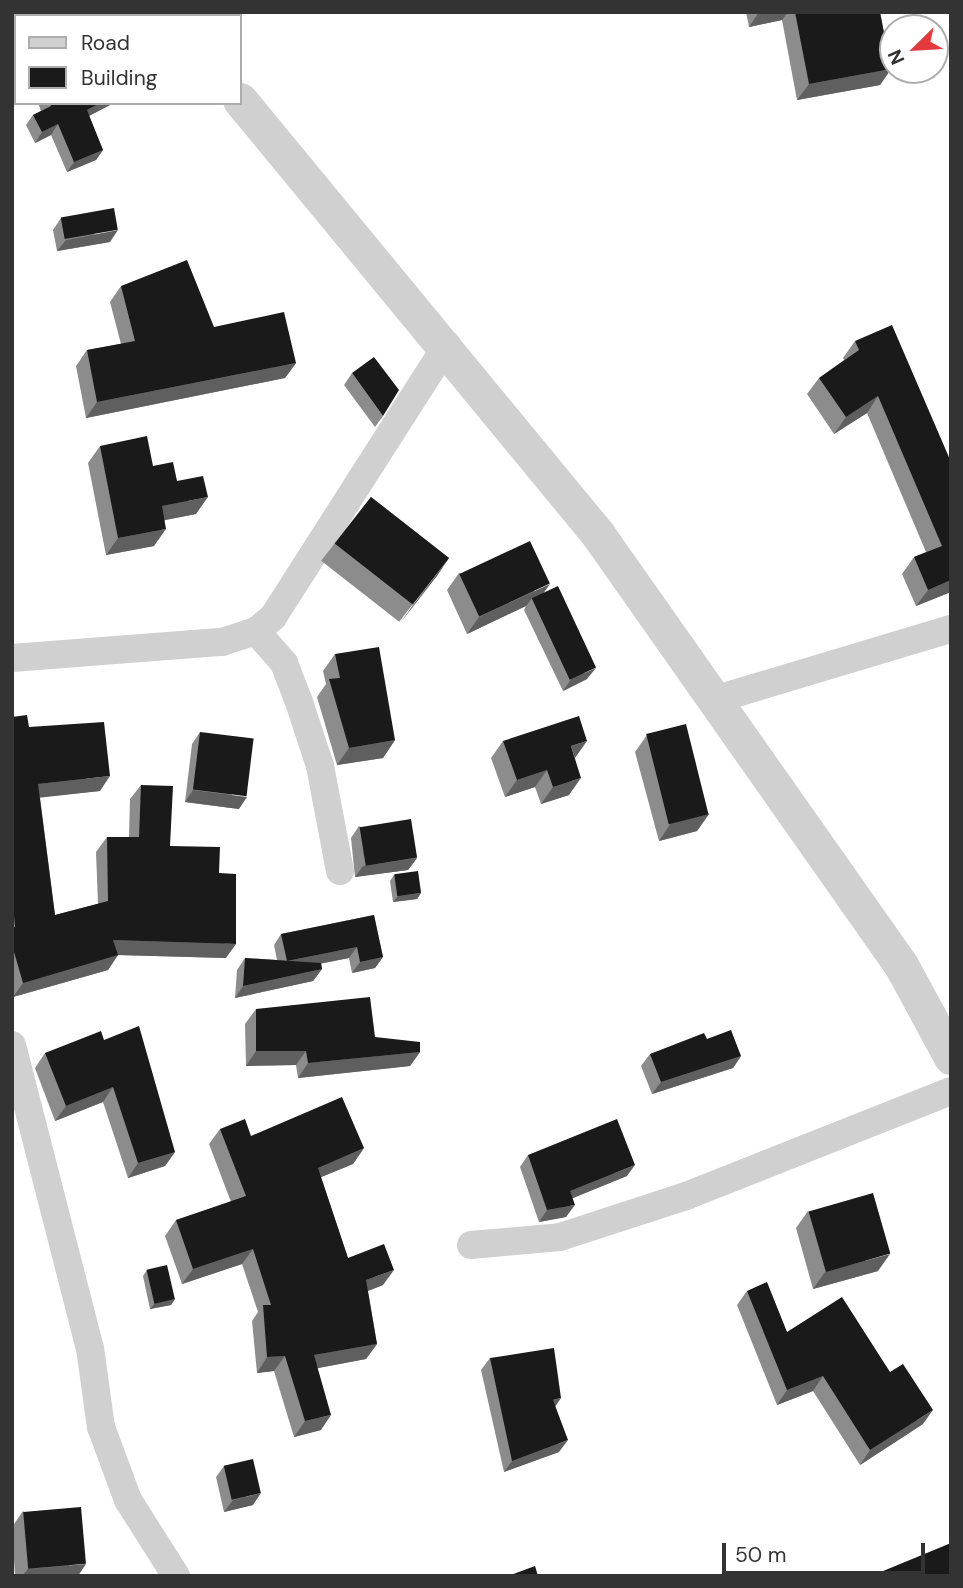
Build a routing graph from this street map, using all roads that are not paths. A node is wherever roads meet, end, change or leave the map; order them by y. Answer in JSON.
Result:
{"nodes":[{"id":1,"x":242,"y":102,"type":"edge"},
{"id":2,"x":447,"y":345,"type":"junction"},
{"id":3,"x":951,"y":629,"type":"edge"},
{"id":4,"x":256,"y":631,"type":"junction"},
{"id":5,"x":12,"y":657,"type":"edge"},
{"id":6,"x":717,"y":699,"type":"junction"},
{"id":7,"x":340,"y":871,"type":"dead end"},
{"id":8,"x":12,"y":1045,"type":"edge"},
{"id":9,"x":951,"y":1057,"type":"edge"},
{"id":10,"x":951,"y":1091,"type":"edge"},
{"id":11,"x":471,"y":1245,"type":"dead end"},
{"id":12,"x":176,"y":1576,"type":"edge"}],
"edges":[{"from":1,"to":2,"type":"street"},
{"from":2,"to":4,"type":"street"},
{"from":2,"to":6,"type":"street"},
{"from":3,"to":6,"type":"street"},
{"from":4,"to":5,"type":"street"},
{"from":4,"to":7,"type":"street"},
{"from":6,"to":9,"type":"street"},
{"from":8,"to":12,"type":"street"},
{"from":10,"to":11,"type":"street"}]}
